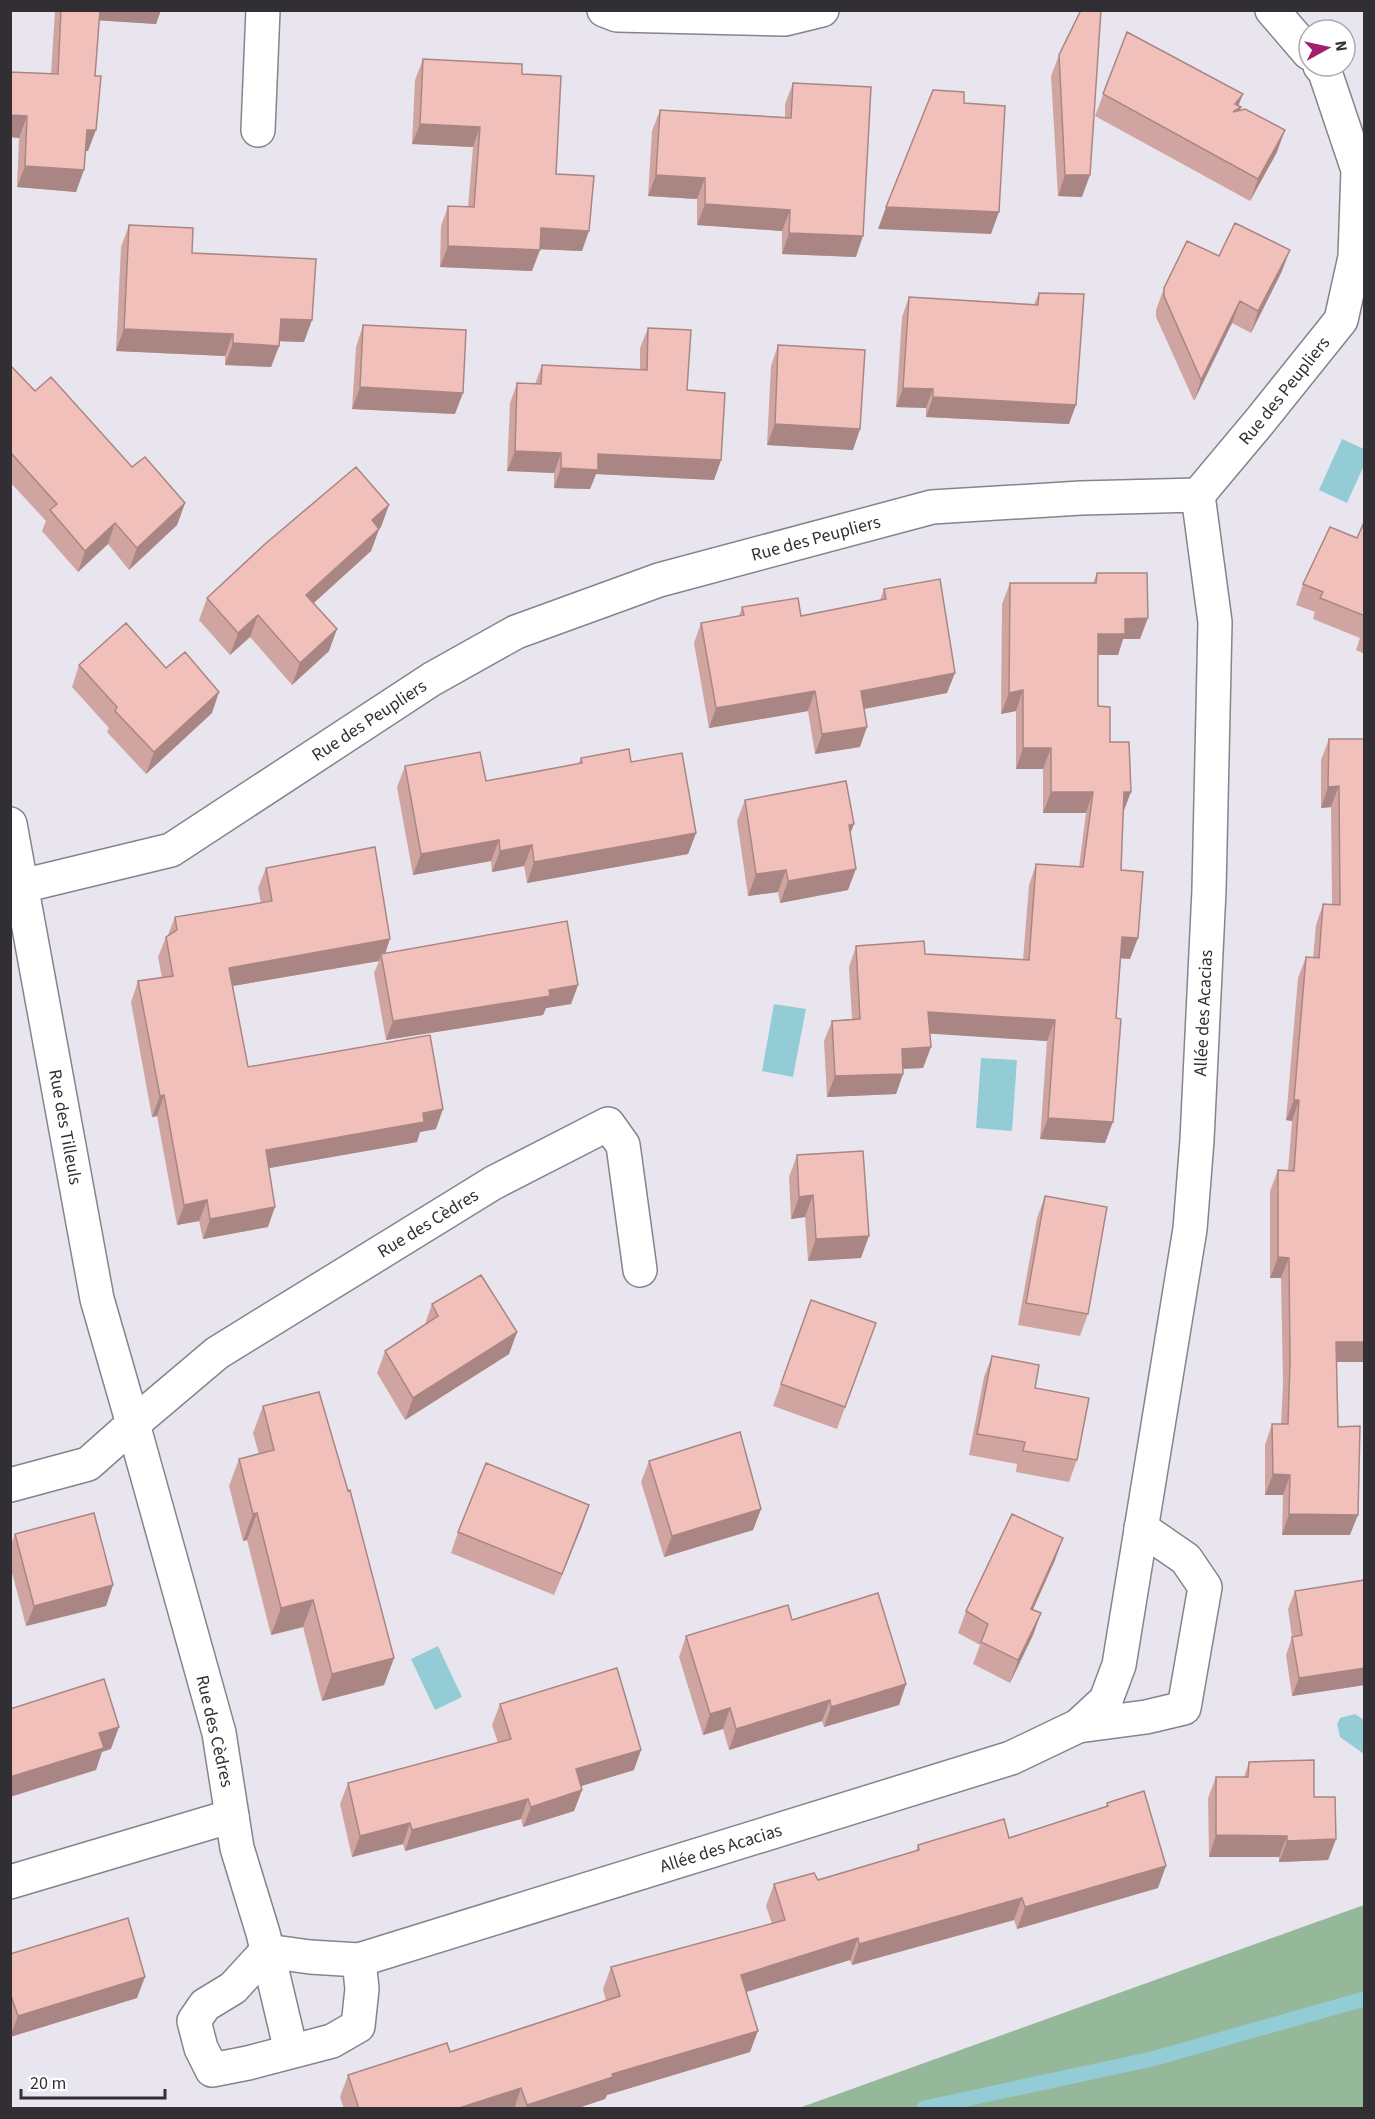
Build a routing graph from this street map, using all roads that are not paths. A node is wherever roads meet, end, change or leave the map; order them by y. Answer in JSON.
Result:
{"nodes":[{"id":1,"x":263,"y":10,"type":"edge"},
{"id":2,"x":604,"y":10,"type":"edge"},
{"id":3,"x":822,"y":10,"type":"edge"},
{"id":4,"x":1272,"y":10,"type":"edge"},
{"id":5,"x":1297,"y":39,"type":"edge"},
{"id":6,"x":1327,"y":78,"type":"edge"},
{"id":7,"x":258,"y":130,"type":"dead end"},
{"id":8,"x":1198,"y":495,"type":"junction"},
{"id":9,"x":10,"y":824,"type":"edge"},
{"id":10,"x":22,"y":886,"type":"junction"},
{"id":11,"x":640,"y":1270,"type":"dead end"},
{"id":12,"x":133,"y":1424,"type":"junction"},
{"id":13,"x":10,"y":1485,"type":"edge"},
{"id":14,"x":1141,"y":1528,"type":"junction"},
{"id":15,"x":1078,"y":1726,"type":"junction"},
{"id":16,"x":232,"y":1816,"type":"junction"},
{"id":17,"x":10,"y":1882,"type":"edge"},
{"id":18,"x":267,"y":1951,"type":"junction"},
{"id":19,"x":359,"y":1960,"type":"junction"},
{"id":20,"x":291,"y":2051,"type":"junction"}],
"edges":[{"from":1,"to":7,"type":"street"},
{"from":2,"to":3,"type":"street"},
{"from":4,"to":5,"type":"street"},
{"from":6,"to":8,"type":"street","name":"Rue des Peupliers"},
{"from":8,"to":10,"type":"street","name":"Rue des Peupliers"},
{"from":8,"to":14,"type":"street","name":"Allée des Acacias"},
{"from":9,"to":10,"type":"street","name":"Rue des Tilleuls"},
{"from":10,"to":12,"type":"street","name":"Rue des Tilleuls"},
{"from":11,"to":12,"type":"street","name":"Rue des Cèdres"},
{"from":12,"to":13,"type":"street","name":"Rue des Cèdres"},
{"from":12,"to":16,"type":"street","name":"Rue des Cèdres"},
{"from":14,"to":15,"type":"street","name":"Allée des Acacias"},
{"from":14,"to":15,"type":"street","name":"Allée des Acacias"},
{"from":15,"to":19,"type":"street","name":"Allée des Acacias"},
{"from":16,"to":17,"type":"street"},
{"from":16,"to":18,"type":"street"},
{"from":18,"to":19,"type":"street","name":"Allée des Acacias"},
{"from":18,"to":20,"type":"street"},
{"from":18,"to":20,"type":"street"},
{"from":19,"to":20,"type":"street"}]}
